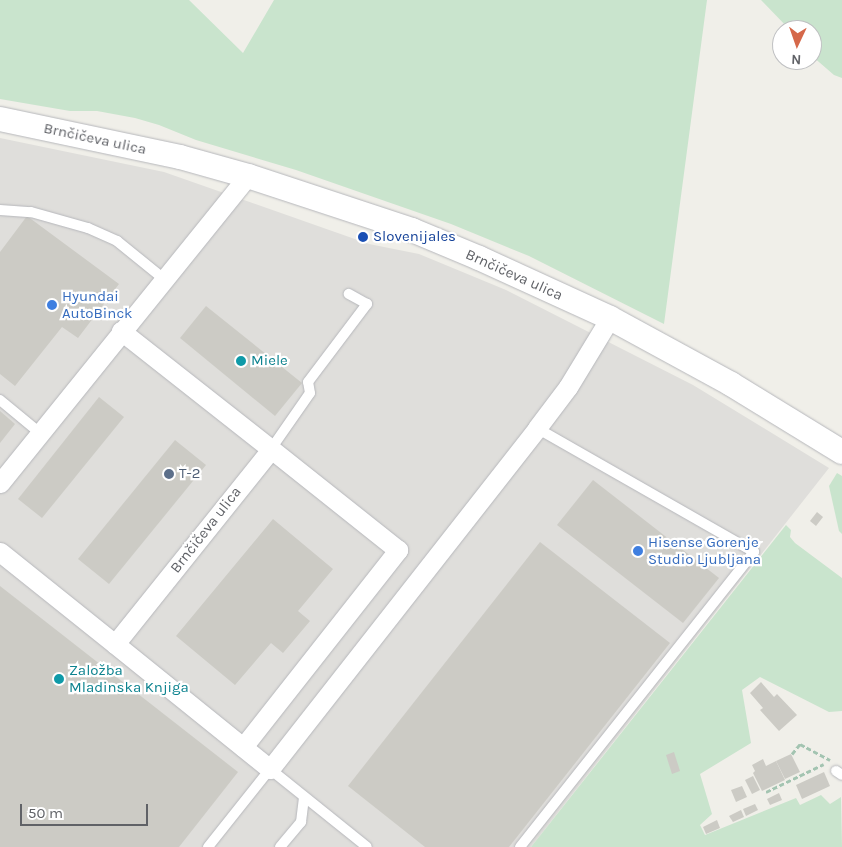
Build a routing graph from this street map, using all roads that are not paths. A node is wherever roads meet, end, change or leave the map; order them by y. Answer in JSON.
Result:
{"nodes":[{"id":1,"x":0,"y":119,"type":"edge"},
{"id":2,"x":248,"y":176,"type":"junction"},
{"id":3,"x":0,"y":210,"type":"edge"},
{"id":4,"x":164,"y":279,"type":"junction"},
{"id":5,"x":349,"y":294,"type":"dead end"},
{"id":6,"x":610,"y":318,"type":"junction"},
{"id":7,"x":121,"y":331,"type":"junction"},
{"id":8,"x":0,"y":400,"type":"edge"},
{"id":9,"x":537,"y":428,"type":"junction"},
{"id":10,"x":40,"y":433,"type":"junction"},
{"id":11,"x":271,"y":449,"type":"junction"},
{"id":12,"x":842,"y":452,"type":"edge"},
{"id":13,"x":0,"y":483,"type":"edge"},
{"id":14,"x":0,"y":552,"type":"edge"},
{"id":15,"x":115,"y":644,"type":"junction"},
{"id":16,"x":243,"y":747,"type":"junction"},
{"id":17,"x":270,"y":769,"type":"junction"},
{"id":18,"x":304,"y":797,"type":"junction"},
{"id":19,"x":208,"y":847,"type":"edge"},
{"id":20,"x":280,"y":847,"type":"edge"},
{"id":21,"x":367,"y":847,"type":"edge"},
{"id":22,"x":520,"y":847,"type":"edge"}],
"edges":[{"from":1,"to":2,"type":"street","name":"Brnčičeva ulica"},
{"from":2,"to":4,"type":"street"},
{"from":2,"to":6,"type":"street","name":"Brnčičeva ulica"},
{"from":3,"to":4,"type":"lane"},
{"from":4,"to":7,"type":"street"},
{"from":5,"to":11,"type":"lane"},
{"from":6,"to":9,"type":"street"},
{"from":6,"to":12,"type":"street","name":"Brnčičeva ulica"},
{"from":7,"to":10,"type":"street"},
{"from":7,"to":11,"type":"street"},
{"from":8,"to":10,"type":"lane"},
{"from":9,"to":17,"type":"street"},
{"from":9,"to":22,"type":"lane"},
{"from":10,"to":13,"type":"street"},
{"from":11,"to":15,"type":"street","name":"Brnčičeva ulica"},
{"from":11,"to":16,"type":"street"},
{"from":14,"to":15,"type":"street"},
{"from":15,"to":16,"type":"street"},
{"from":16,"to":17,"type":"street"},
{"from":17,"to":18,"type":"lane"},
{"from":17,"to":19,"type":"lane"},
{"from":18,"to":20,"type":"lane"},
{"from":18,"to":21,"type":"lane"}]}
